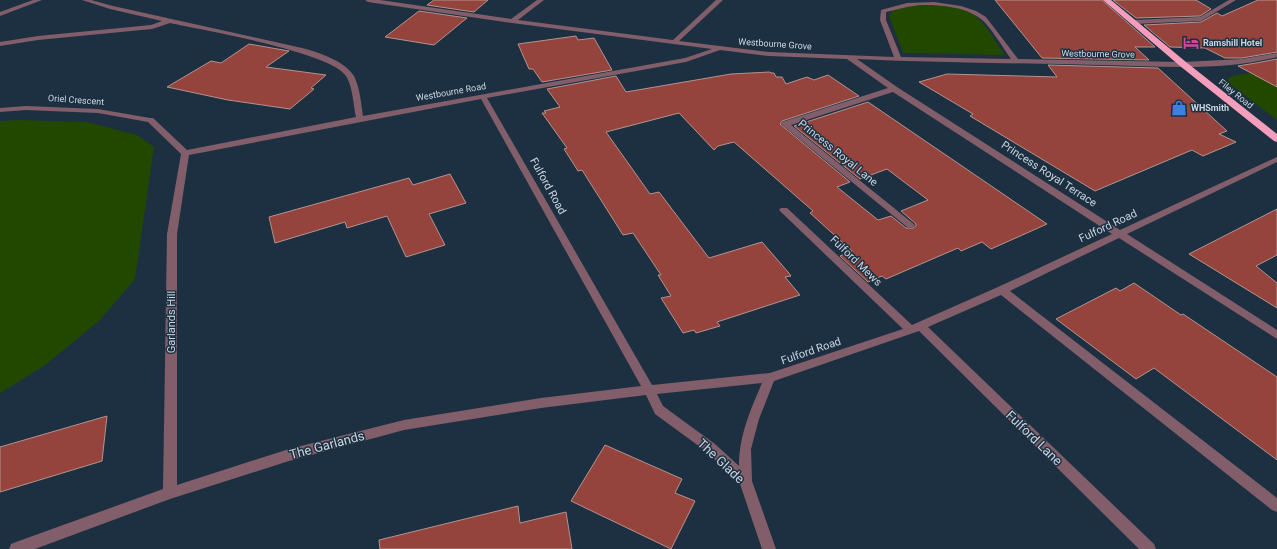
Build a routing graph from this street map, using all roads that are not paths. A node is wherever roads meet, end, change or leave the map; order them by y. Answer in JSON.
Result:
{"nodes":[{"id":1,"x":39,"y":0,"type":"edge"},
{"id":2,"x":85,"y":0,"type":"edge"},
{"id":3,"x":368,"y":0,"type":"edge"},
{"id":4,"x":541,"y":0,"type":"edge"},
{"id":5,"x":720,"y":0,"type":"edge"},
{"id":6,"x":1107,"y":0,"type":"edge"},
{"id":7,"x":1233,"y":0,"type":"edge"},
{"id":8,"x":0,"y":14,"type":"edge"},
{"id":9,"x":171,"y":20,"type":"junction"},
{"id":10,"x":512,"y":21,"type":"junction"},
{"id":11,"x":1134,"y":22,"type":"junction"},
{"id":12,"x":674,"y":42,"type":"junction"},
{"id":13,"x":0,"y":44,"type":"edge"},
{"id":14,"x":720,"y":48,"type":"junction"},
{"id":15,"x":1277,"y":54,"type":"edge"},
{"id":16,"x":849,"y":57,"type":"junction"},
{"id":17,"x":898,"y":59,"type":"junction"},
{"id":18,"x":1017,"y":62,"type":"junction"},
{"id":19,"x":1183,"y":64,"type":"junction"},
{"id":20,"x":894,"y":89,"type":"junction"},
{"id":21,"x":483,"y":97,"type":"junction"},
{"id":22,"x":0,"y":110,"type":"edge"},
{"id":23,"x":360,"y":119,"type":"junction"},
{"id":24,"x":1277,"y":139,"type":"edge"},
{"id":25,"x":185,"y":153,"type":"junction"},
{"id":26,"x":1277,"y":159,"type":"edge"},
{"id":27,"x":784,"y":210,"type":"dead end"},
{"id":28,"x":910,"y":225,"type":"dead end"},
{"id":29,"x":1119,"y":234,"type":"junction"},
{"id":30,"x":1002,"y":290,"type":"junction"},
{"id":31,"x":916,"y":328,"type":"junction"},
{"id":32,"x":1277,"y":335,"type":"edge"},
{"id":33,"x":770,"y":378,"type":"junction"},
{"id":34,"x":649,"y":390,"type":"junction"},
{"id":35,"x":745,"y":481,"type":"junction"},
{"id":36,"x":170,"y":493,"type":"junction"},
{"id":37,"x":1277,"y":506,"type":"edge"},
{"id":38,"x":16,"y":549,"type":"edge"},
{"id":39,"x":769,"y":549,"type":"edge"},
{"id":40,"x":1149,"y":549,"type":"edge"}],
"edges":[{"from":1,"to":8,"type":"street"},
{"from":2,"to":9,"type":"street"},
{"from":3,"to":10,"type":"street","name":"Westbourne Grove"},
{"from":4,"to":10,"type":"street"},
{"from":5,"to":12,"type":"street"},
{"from":6,"to":11,"type":"highway","name":"Filey Road"},
{"from":7,"to":11,"type":"street"},
{"from":9,"to":13,"type":"street"},
{"from":9,"to":23,"type":"street"},
{"from":10,"to":12,"type":"street","name":"Westbourne Grove"},
{"from":11,"to":19,"type":"highway","name":"Filey Road"},
{"from":12,"to":14,"type":"street","name":"Westbourne Grove"},
{"from":14,"to":16,"type":"street","name":"Westbourne Grove"},
{"from":14,"to":21,"type":"street","name":"Westbourne Road"},
{"from":15,"to":19,"type":"street","name":"Westbourne Grove"},
{"from":16,"to":17,"type":"street","name":"Westbourne Grove"},
{"from":16,"to":20,"type":"street","name":"Princess Royal Terrace"},
{"from":17,"to":18,"type":"street","name":"Westbourne Grove"},
{"from":17,"to":18,"type":"street"},
{"from":18,"to":19,"type":"street","name":"Westbourne Grove"},
{"from":19,"to":24,"type":"highway","name":"Filey Road"},
{"from":20,"to":28,"type":"street","name":"Princess Royal Lane"},
{"from":20,"to":29,"type":"street","name":"Princess Royal Terrace"},
{"from":21,"to":23,"type":"street","name":"Westbourne Road"},
{"from":21,"to":34,"type":"street","name":"Fulford Road"},
{"from":22,"to":25,"type":"street","name":"Oriel Crescent"},
{"from":23,"to":25,"type":"street","name":"Westbourne Road"},
{"from":25,"to":36,"type":"street","name":"Garlands Hill"},
{"from":26,"to":29,"type":"street","name":"Fulford Road"},
{"from":27,"to":31,"type":"street","name":"Fulford Mews"},
{"from":29,"to":30,"type":"street","name":"Fulford Road"},
{"from":29,"to":32,"type":"street","name":"Princess Royal Terrace"},
{"from":30,"to":31,"type":"street","name":"Fulford Road"},
{"from":30,"to":37,"type":"street"},
{"from":31,"to":33,"type":"street","name":"Fulford Road"},
{"from":31,"to":40,"type":"street","name":"Fulford Lane"},
{"from":33,"to":34,"type":"street","name":"Fulford Road"},
{"from":33,"to":35,"type":"street"},
{"from":34,"to":35,"type":"street","name":"The Glade"},
{"from":34,"to":36,"type":"street","name":"The Garlands"},
{"from":35,"to":39,"type":"street","name":"The Glade"},
{"from":36,"to":38,"type":"street","name":"The Garlands"}]}
